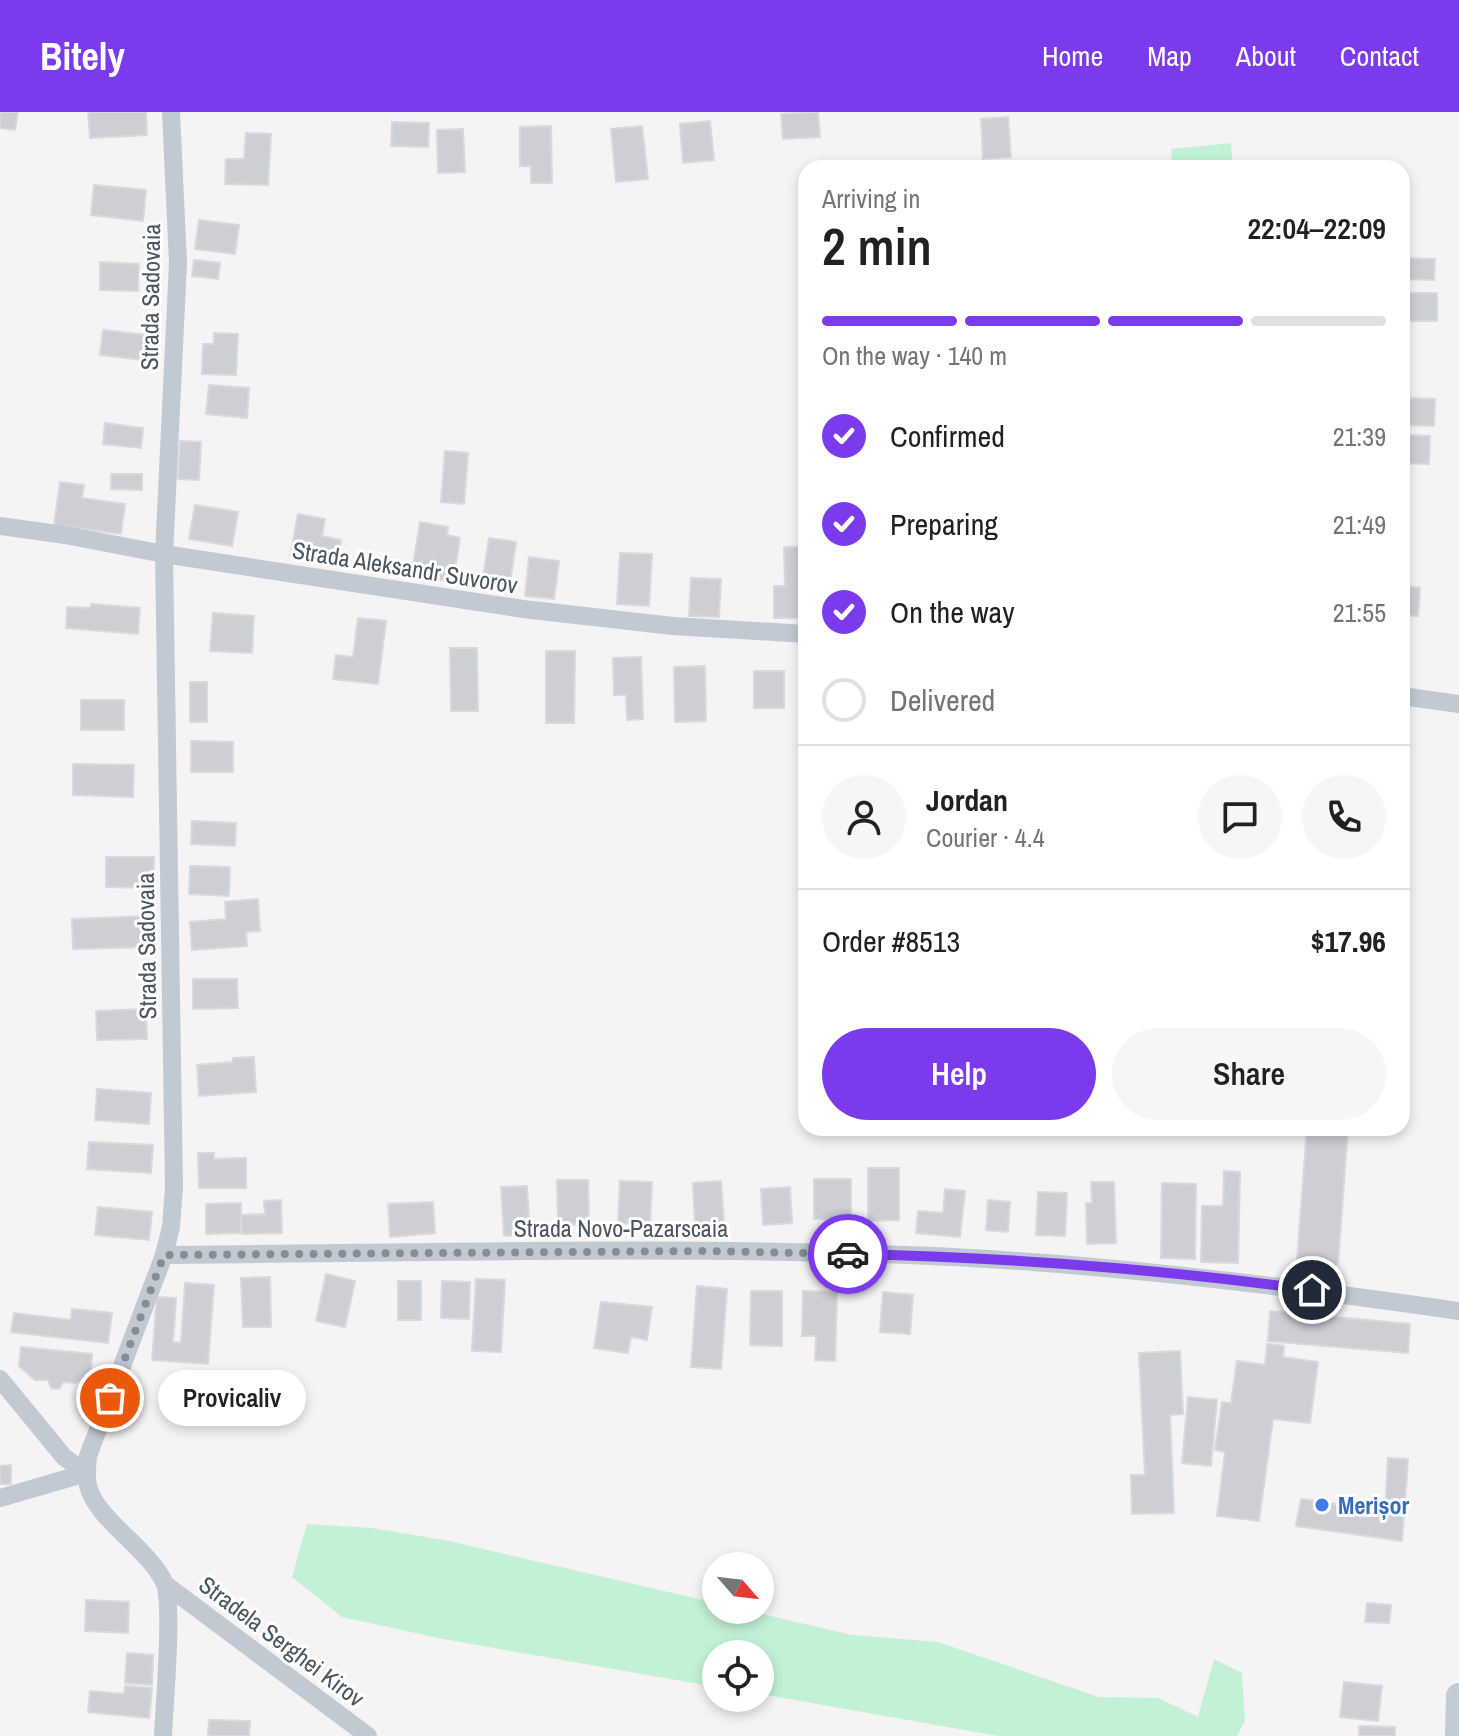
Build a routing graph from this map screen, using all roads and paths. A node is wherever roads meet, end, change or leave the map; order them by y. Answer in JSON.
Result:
{"nodes":[{"id":1,"x":171,"y":112,"type":"edge"},
{"id":2,"x":0,"y":526,"type":"edge"},
{"id":3,"x":164,"y":554,"type":"junction"},
{"id":4,"x":798,"y":634,"type":"edge"},
{"id":5,"x":1410,"y":697,"type":"edge"},
{"id":6,"x":1459,"y":704,"type":"edge"},
{"id":7,"x":164,"y":1255,"type":"junction"},
{"id":8,"x":1459,"y":1311,"type":"edge"},
{"id":9,"x":0,"y":1379,"type":"edge"},
{"id":10,"x":86,"y":1473,"type":"junction"},
{"id":11,"x":0,"y":1498,"type":"edge"},
{"id":12,"x":166,"y":1585,"type":"junction"},
{"id":13,"x":1459,"y":1696,"type":"edge"},
{"id":14,"x":163,"y":1736,"type":"edge"},
{"id":15,"x":368,"y":1736,"type":"edge"},
{"id":16,"x":1458,"y":1736,"type":"edge"}],
"edges":[{"from":1,"to":3,"type":"street","name":"Strada Sadovaia"},
{"from":2,"to":3,"type":"street","name":"Strada Aleksandr Suvorov"},
{"from":3,"to":4,"type":"street","name":"Strada Aleksandr Suvorov"},
{"from":3,"to":7,"type":"street","name":"Strada Sadovaia"},
{"from":5,"to":6,"type":"street"},
{"from":7,"to":8,"type":"street","name":"Strada Novo-Pazarscaia"},
{"from":7,"to":10,"type":"street","name":"Strada Sadovaia"},
{"from":9,"to":10,"type":"street"},
{"from":10,"to":11,"type":"street"},
{"from":10,"to":12,"type":"street"},
{"from":12,"to":14,"type":"street"},
{"from":12,"to":15,"type":"street","name":"Stradela Serghei Kirov"},
{"from":13,"to":16,"type":"street"}]}
